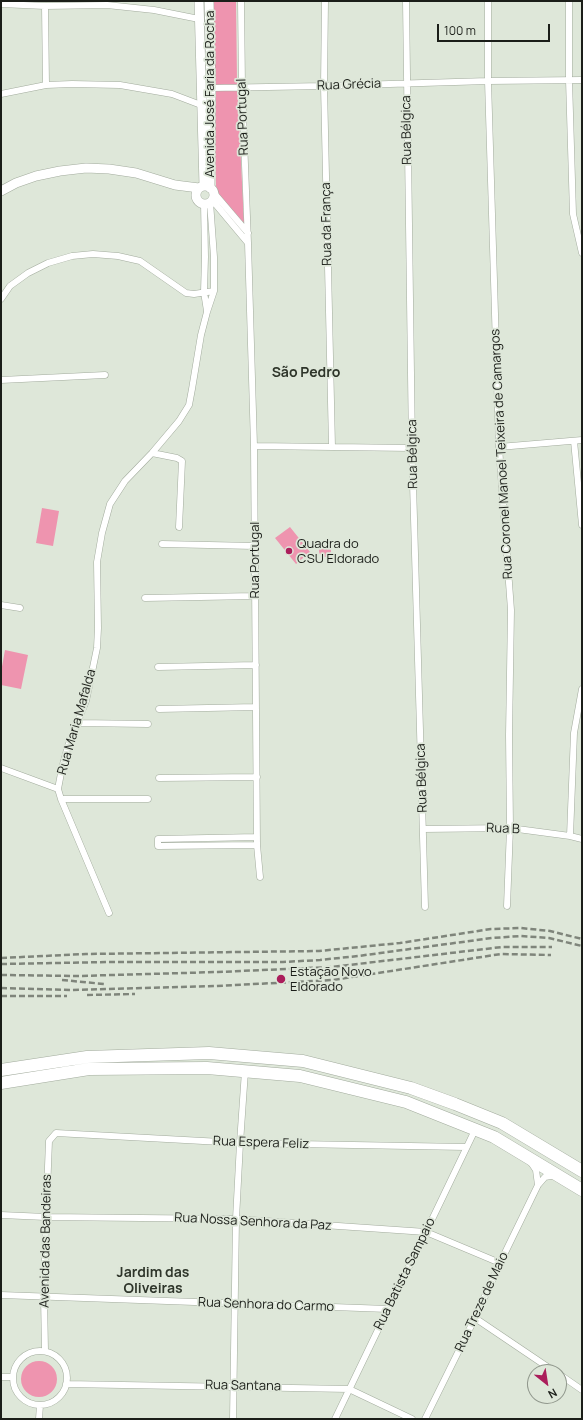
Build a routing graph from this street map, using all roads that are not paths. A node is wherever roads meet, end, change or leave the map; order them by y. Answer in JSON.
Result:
{"nodes":[{"id":1,"x":199,"y":1,"type":"edge"},
{"id":2,"x":209,"y":1,"type":"edge"},
{"id":3,"x":242,"y":1,"type":"edge"},
{"id":4,"x":325,"y":1,"type":"edge"},
{"id":5,"x":406,"y":1,"type":"edge"},
{"id":6,"x":488,"y":1,"type":"edge"},
{"id":7,"x":569,"y":1,"type":"edge"},
{"id":8,"x":1,"y":4,"type":"edge"},
{"id":9,"x":45,"y":6,"type":"junction"},
{"id":10,"x":199,"y":19,"type":"junction"},
{"id":11,"x":569,"y":80,"type":"junction"},
{"id":12,"x":582,"y":80,"type":"edge"},
{"id":13,"x":488,"y":81,"type":"junction"},
{"id":14,"x":407,"y":83,"type":"junction"},
{"id":15,"x":46,"y":85,"type":"junction"},
{"id":16,"x":324,"y":86,"type":"junction"},
{"id":17,"x":242,"y":87,"type":"junction"},
{"id":18,"x":211,"y":88,"type":"junction"},
{"id":19,"x":1,"y":94,"type":"edge"},
{"id":20,"x":201,"y":105,"type":"junction"},
{"id":21,"x":1,"y":191,"type":"edge"},
{"id":22,"x":206,"y":195,"type":"junction"},
{"id":23,"x":248,"y":232,"type":"junction"},
{"id":24,"x":580,"y":236,"type":"edge"},
{"id":25,"x":248,"y":243,"type":"junction"},
{"id":26,"x":582,"y":253,"type":"edge"},
{"id":27,"x":214,"y":291,"type":"junction"},
{"id":28,"x":204,"y":292,"type":"junction"},
{"id":29,"x":1,"y":299,"type":"edge"},
{"id":30,"x":207,"y":312,"type":"junction"},
{"id":31,"x":105,"y":375,"type":"dead end"},
{"id":32,"x":1,"y":380,"type":"edge"},
{"id":33,"x":582,"y":440,"type":"edge"},
{"id":34,"x":574,"y":441,"type":"junction"},
{"id":35,"x":254,"y":446,"type":"junction"},
{"id":36,"x":332,"y":447,"type":"junction"},
{"id":37,"x":499,"y":447,"type":"junction"},
{"id":38,"x":412,"y":448,"type":"junction"},
{"id":39,"x":152,"y":453,"type":"junction"},
{"id":40,"x":582,"y":525,"type":"edge"},
{"id":41,"x":179,"y":527,"type":"dead end"},
{"id":42,"x":162,"y":544,"type":"dead end"},
{"id":43,"x":255,"y":546,"type":"junction"},
{"id":44,"x":255,"y":596,"type":"junction"},
{"id":45,"x":145,"y":598,"type":"dead end"},
{"id":46,"x":1,"y":605,"type":"edge"},
{"id":47,"x":20,"y":608,"type":"dead end"},
{"id":48,"x":256,"y":666,"type":"junction"},
{"id":49,"x":158,"y":668,"type":"dead end"},
{"id":50,"x":582,"y":689,"type":"edge"},
{"id":51,"x":256,"y":707,"type":"junction"},
{"id":52,"x":159,"y":709,"type":"dead end"},
{"id":53,"x":78,"y":723,"type":"junction"},
{"id":54,"x":148,"y":724,"type":"dead end"},
{"id":55,"x":1,"y":768,"type":"edge"},
{"id":56,"x":257,"y":777,"type":"junction"},
{"id":57,"x":159,"y":778,"type":"dead end"},
{"id":58,"x":58,"y":789,"type":"junction"},
{"id":59,"x":148,"y":798,"type":"dead end"},
{"id":60,"x":61,"y":799,"type":"junction"},
{"id":61,"x":510,"y":828,"type":"junction"},
{"id":62,"x":423,"y":829,"type":"junction"},
{"id":63,"x":570,"y":836,"type":"junction"},
{"id":64,"x":257,"y":837,"type":"junction"},
{"id":65,"x":582,"y":839,"type":"edge"},
{"id":66,"x":258,"y":846,"type":"junction"},
{"id":67,"x":260,"y":877,"type":"dead end"},
{"id":68,"x":425,"y":906,"type":"dead end"},
{"id":69,"x":507,"y":906,"type":"dead end"},
{"id":70,"x":109,"y":913,"type":"dead end"},
{"id":71,"x":1,"y":1070,"type":"edge"},
{"id":72,"x":245,"y":1071,"type":"junction"},
{"id":73,"x":1,"y":1083,"type":"edge"},
{"id":74,"x":475,"y":1130,"type":"junction"},
{"id":75,"x":56,"y":1133,"type":"joint"},
{"id":76,"x":240,"y":1143,"type":"junction"},
{"id":77,"x":466,"y":1147,"type":"junction"},
{"id":78,"x":528,"y":1158,"type":"junction"},
{"id":79,"x":582,"y":1171,"type":"edge"},
{"id":80,"x":557,"y":1175,"type":"junction"},
{"id":81,"x":538,"y":1185,"type":"junction"},
{"id":82,"x":582,"y":1190,"type":"edge"},
{"id":83,"x":1,"y":1215,"type":"edge"},
{"id":84,"x":46,"y":1217,"type":"junction"},
{"id":85,"x":236,"y":1219,"type":"junction"},
{"id":86,"x":426,"y":1232,"type":"junction"},
{"id":87,"x":500,"y":1263,"type":"junction"},
{"id":88,"x":1,"y":1295,"type":"edge"},
{"id":89,"x":44,"y":1297,"type":"junction"},
{"id":90,"x":236,"y":1304,"type":"junction"},
{"id":91,"x":388,"y":1309,"type":"junction"},
{"id":92,"x":475,"y":1318,"type":"junction"},
{"id":93,"x":45,"y":1351,"type":"junction"},
{"id":94,"x":543,"y":1364,"type":"edge"},
{"id":95,"x":1,"y":1377,"type":"edge"},
{"id":96,"x":13,"y":1377,"type":"junction"},
{"id":97,"x":567,"y":1380,"type":"edge"},
{"id":98,"x":66,"y":1384,"type":"junction"},
{"id":99,"x":233,"y":1386,"type":"junction"},
{"id":100,"x":349,"y":1389,"type":"junction"},
{"id":101,"x":582,"y":1390,"type":"edge"},
{"id":102,"x":40,"y":1405,"type":"junction"},
{"id":103,"x":39,"y":1419,"type":"edge"},
{"id":104,"x":233,"y":1419,"type":"edge"},
{"id":105,"x":335,"y":1419,"type":"edge"},
{"id":106,"x":412,"y":1419,"type":"edge"},
{"id":107,"x":425,"y":1419,"type":"edge"}],
"edges":[{"from":1,"to":10,"type":"street","name":"Avenida José Faria da Rocha"},
{"from":2,"to":18,"type":"street","name":"Avenida José Faria da Rocha"},
{"from":3,"to":17,"type":"street","name":"Rua Portugal"},
{"from":4,"to":16,"type":"street","name":"Rua da França"},
{"from":5,"to":14,"type":"street","name":"Rua Bélgica"},
{"from":6,"to":13,"type":"street","name":"Rua Coronel Manoel Teixeira de Camargos"},
{"from":7,"to":11,"type":"street"},
{"from":8,"to":9,"type":"street"},
{"from":9,"to":10,"type":"street"},
{"from":9,"to":15,"type":"street"},
{"from":10,"to":20,"type":"street","name":"Avenida José Faria da Rocha"},
{"from":11,"to":12,"type":"street","name":"Rua Grécia"},
{"from":11,"to":13,"type":"street","name":"Rua Grécia"},
{"from":11,"to":24,"type":"street"},
{"from":13,"to":14,"type":"street","name":"Rua Grécia"},
{"from":13,"to":37,"type":"street","name":"Rua Coronel Manoel Teixeira de Camargos"},
{"from":14,"to":16,"type":"street","name":"Rua Grécia"},
{"from":14,"to":38,"type":"street","name":"Rua Bélgica"},
{"from":15,"to":19,"type":"street"},
{"from":15,"to":20,"type":"street"},
{"from":16,"to":17,"type":"street","name":"Rua Grécia"},
{"from":16,"to":36,"type":"street","name":"Rua da França"},
{"from":17,"to":18,"type":"street","name":"Rua Grécia"},
{"from":17,"to":23,"type":"street","name":"Rua Portugal"},
{"from":18,"to":22,"type":"street","name":"Avenida José Faria da Rocha"},
{"from":20,"to":22,"type":"street","name":"Avenida José Faria da Rocha"},
{"from":21,"to":22,"type":"street","name":"Avenida José Faria da Rocha"},
{"from":22,"to":23,"type":"street"},
{"from":22,"to":25,"type":"street"},
{"from":22,"to":27,"type":"street","name":"Rua Maria Mafalda"},
{"from":22,"to":28,"type":"street","name":"Rua Maria Mafalda"},
{"from":23,"to":25,"type":"street","name":"Rua Portugal"},
{"from":24,"to":26,"type":"street"},
{"from":25,"to":35,"type":"street","name":"Rua Portugal"},
{"from":27,"to":28,"type":"street"},
{"from":27,"to":30,"type":"street","name":"Rua Maria Mafalda"},
{"from":28,"to":29,"type":"street"},
{"from":28,"to":30,"type":"street","name":"Rua Maria Mafalda"},
{"from":30,"to":39,"type":"street","name":"Rua Maria Mafalda"},
{"from":31,"to":32,"type":"street"},
{"from":33,"to":34,"type":"street"},
{"from":34,"to":37,"type":"street"},
{"from":34,"to":40,"type":"street"},
{"from":35,"to":36,"type":"street"},
{"from":35,"to":43,"type":"street","name":"Rua Portugal"},
{"from":36,"to":38,"type":"street"},
{"from":37,"to":61,"type":"street","name":"Rua Coronel Manoel Teixeira de Camargos"},
{"from":38,"to":62,"type":"street","name":"Rua Bélgica"},
{"from":39,"to":41,"type":"street"},
{"from":39,"to":53,"type":"street","name":"Rua Maria Mafalda"},
{"from":42,"to":43,"type":"street"},
{"from":43,"to":44,"type":"street","name":"Rua Portugal"},
{"from":44,"to":45,"type":"street"},
{"from":44,"to":48,"type":"street","name":"Rua Portugal"},
{"from":46,"to":47,"type":"street"},
{"from":48,"to":49,"type":"street"},
{"from":48,"to":51,"type":"street","name":"Rua Portugal"},
{"from":50,"to":63,"type":"street"},
{"from":51,"to":52,"type":"street"},
{"from":51,"to":56,"type":"street","name":"Rua Portugal"},
{"from":53,"to":54,"type":"street"},
{"from":53,"to":58,"type":"street","name":"Rua Maria Mafalda"},
{"from":55,"to":58,"type":"street"},
{"from":56,"to":57,"type":"street"},
{"from":56,"to":64,"type":"street","name":"Rua Portugal"},
{"from":58,"to":60,"type":"street","name":"Rua Maria Mafalda"},
{"from":59,"to":60,"type":"street"},
{"from":60,"to":70,"type":"street","name":"Rua Maria Mafalda"},
{"from":61,"to":62,"type":"street","name":"Rua B"},
{"from":61,"to":63,"type":"street","name":"Rua B"},
{"from":61,"to":69,"type":"street","name":"Rua Coronel Manoel Teixeira de Camargos"},
{"from":62,"to":68,"type":"street","name":"Rua Bélgica"},
{"from":63,"to":65,"type":"street","name":"Rua B"},
{"from":64,"to":66,"type":"street","name":"Rua Portugal"},
{"from":64,"to":66,"type":"street"},
{"from":66,"to":67,"type":"street","name":"Rua Portugal"},
{"from":71,"to":79,"type":"highway"},
{"from":72,"to":73,"type":"highway"},
{"from":72,"to":74,"type":"highway"},
{"from":72,"to":76,"type":"street"},
{"from":74,"to":77,"type":"street","name":"Rua Batista Sampaio"},
{"from":74,"to":78,"type":"highway"},
{"from":75,"to":76,"type":"street","name":"Rua Espera Feliz"},
{"from":75,"to":84,"type":"street","name":"Avenida das Bandeiras"},
{"from":76,"to":77,"type":"street","name":"Rua Espera Feliz"},
{"from":76,"to":85,"type":"street"},
{"from":77,"to":86,"type":"street","name":"Rua Batista Sampaio"},
{"from":78,"to":80,"type":"highway"},
{"from":78,"to":81,"type":"street"},
{"from":80,"to":81,"type":"street"},
{"from":80,"to":82,"type":"highway"},
{"from":81,"to":87,"type":"street","name":"Rua Treze de Maio"},
{"from":83,"to":84,"type":"street","name":"Rua Nossa Senhora da Paz"},
{"from":84,"to":85,"type":"street","name":"Rua Nossa Senhora da Paz"},
{"from":84,"to":89,"type":"street","name":"Avenida das Bandeiras"},
{"from":85,"to":86,"type":"street","name":"Rua Nossa Senhora da Paz"},
{"from":85,"to":90,"type":"street"},
{"from":86,"to":87,"type":"street","name":"Rua Nossa Senhora da Paz"},
{"from":86,"to":91,"type":"street","name":"Rua Batista Sampaio"},
{"from":87,"to":92,"type":"street","name":"Rua Treze de Maio"},
{"from":88,"to":89,"type":"street","name":"Rua Senhora do Carmo"},
{"from":89,"to":90,"type":"street","name":"Rua Senhora do Carmo"},
{"from":89,"to":93,"type":"street","name":"Avenida das Bandeiras"},
{"from":90,"to":91,"type":"street","name":"Rua Senhora do Carmo"},
{"from":90,"to":99,"type":"street"},
{"from":91,"to":100,"type":"street","name":"Rua Batista Sampaio"},
{"from":92,"to":94,"type":"street"},
{"from":92,"to":107,"type":"street","name":"Rua Treze de Maio"},
{"from":93,"to":96,"type":"street"},
{"from":93,"to":98,"type":"street"},
{"from":95,"to":96,"type":"street"},
{"from":96,"to":102,"type":"street"},
{"from":97,"to":101,"type":"street"},
{"from":98,"to":99,"type":"street","name":"Rua Santana"},
{"from":98,"to":102,"type":"street"},
{"from":99,"to":100,"type":"street","name":"Rua Santana"},
{"from":99,"to":104,"type":"street"},
{"from":100,"to":105,"type":"street","name":"Rua Batista Sampaio"},
{"from":100,"to":106,"type":"street","name":"Rua Santana"},
{"from":102,"to":103,"type":"street"}]}
